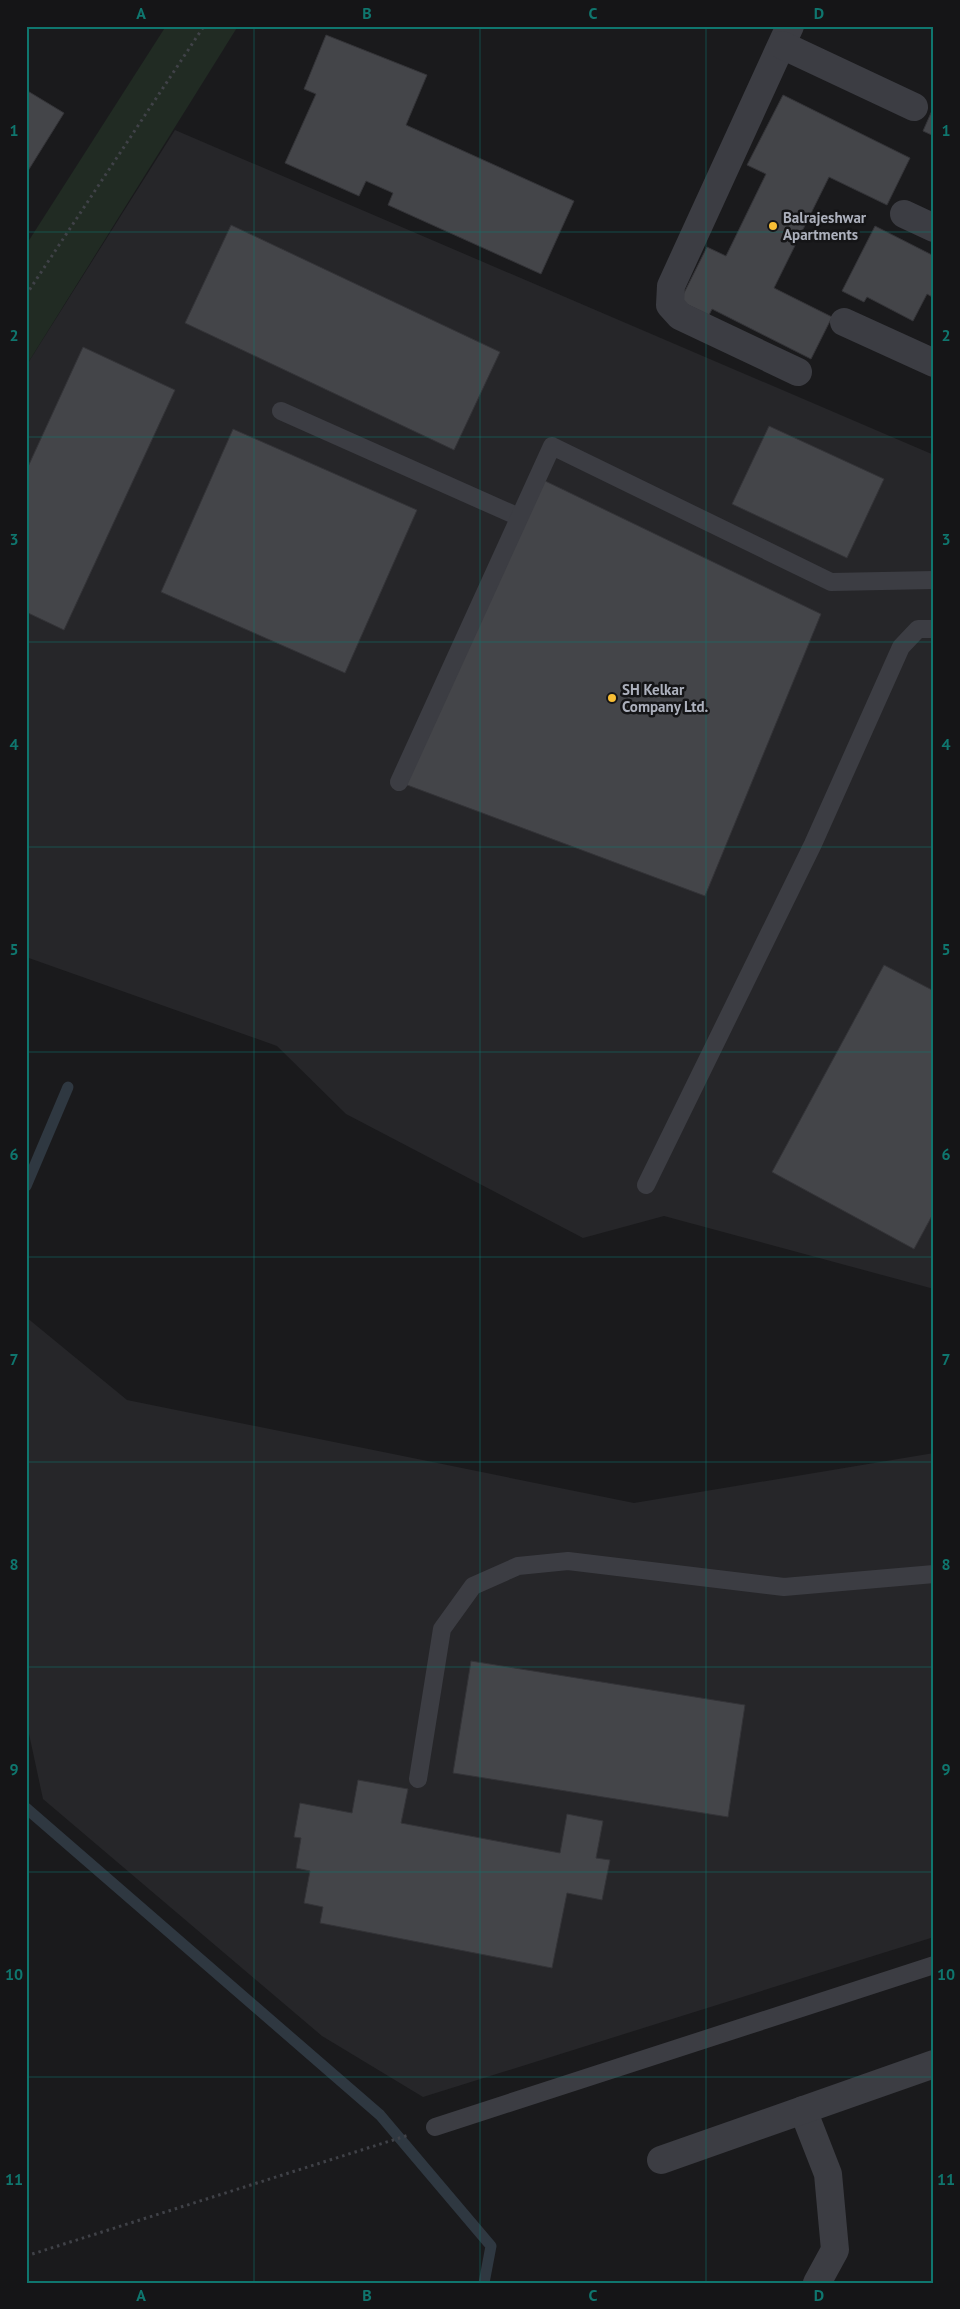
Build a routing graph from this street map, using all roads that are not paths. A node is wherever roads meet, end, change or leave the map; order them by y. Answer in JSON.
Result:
{"nodes":[{"id":1,"x":786,"y":36,"type":"edge"},
{"id":2,"x":914,"y":107,"type":"dead end"},
{"id":3,"x":904,"y":214,"type":"dead end"},
{"id":4,"x":934,"y":228,"type":"edge"},
{"id":5,"x":844,"y":322,"type":"dead end"},
{"id":6,"x":934,"y":363,"type":"edge"},
{"id":7,"x":798,"y":372,"type":"dead end"},
{"id":8,"x":281,"y":411,"type":"dead end"},
{"id":9,"x":519,"y":517,"type":"junction"},
{"id":10,"x":934,"y":580,"type":"edge"},
{"id":11,"x":934,"y":629,"type":"edge"},
{"id":12,"x":399,"y":782,"type":"dead end"},
{"id":13,"x":646,"y":1185,"type":"dead end"},
{"id":14,"x":934,"y":1574,"type":"edge"},
{"id":15,"x":418,"y":1779,"type":"dead end"},
{"id":16,"x":934,"y":1965,"type":"edge"},
{"id":17,"x":934,"y":2064,"type":"edge"},
{"id":18,"x":804,"y":2110,"type":"junction"},
{"id":19,"x":435,"y":2127,"type":"road end"},
{"id":20,"x":661,"y":2160,"type":"dead end"},
{"id":21,"x":817,"y":2283,"type":"edge"}],
"edges":[{"from":1,"to":2,"type":"street"},
{"from":1,"to":7,"type":"street"},
{"from":3,"to":4,"type":"street"},
{"from":5,"to":6,"type":"street"},
{"from":8,"to":9,"type":"lane"},
{"from":9,"to":10,"type":"lane"},
{"from":9,"to":12,"type":"lane"},
{"from":11,"to":13,"type":"lane"},
{"from":14,"to":15,"type":"lane"},
{"from":16,"to":19,"type":"lane"},
{"from":17,"to":18,"type":"street"},
{"from":18,"to":20,"type":"street"},
{"from":18,"to":21,"type":"street"}]}
